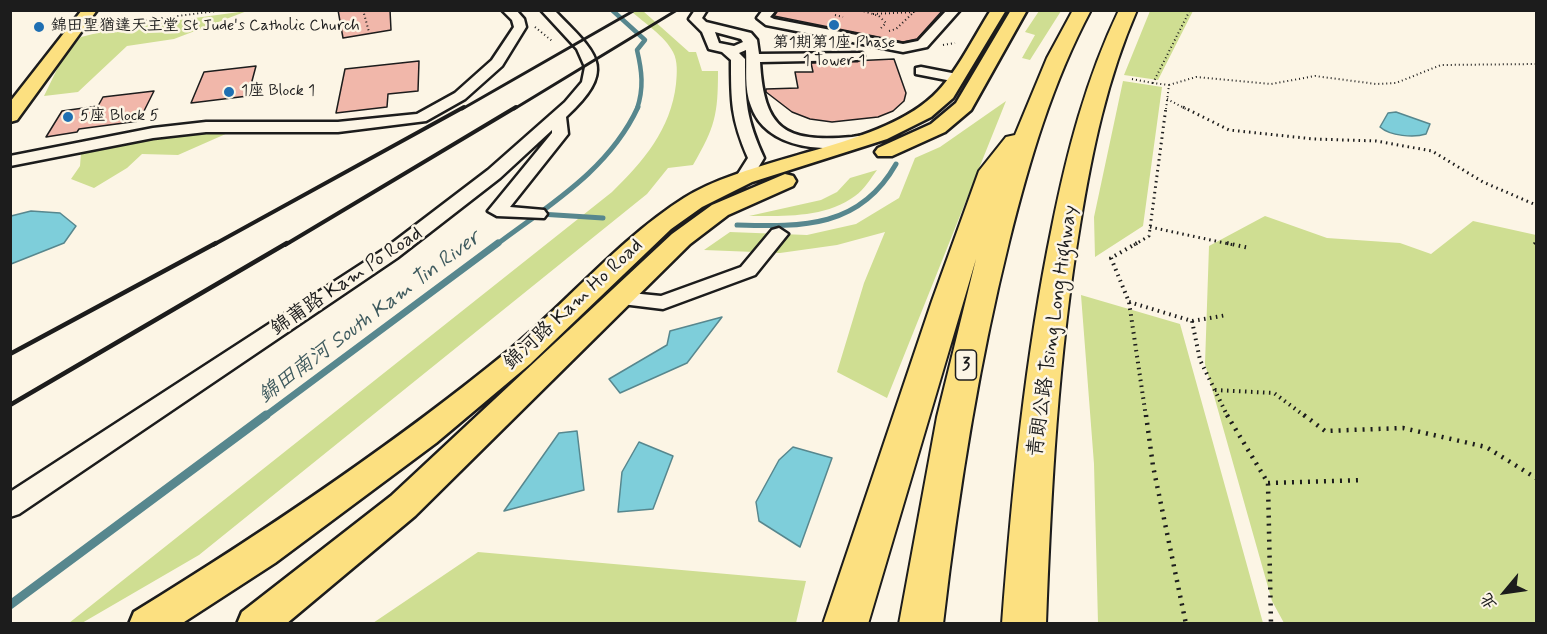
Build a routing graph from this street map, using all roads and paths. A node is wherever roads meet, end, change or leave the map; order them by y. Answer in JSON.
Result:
{"nodes":[{"id":1,"x":225,"y":10,"type":"edge"},
{"id":2,"x":363,"y":10,"type":"edge"},
{"id":3,"x":508,"y":10,"type":"edge"},
{"id":4,"x":547,"y":10,"type":"edge"},
{"id":5,"x":770,"y":10,"type":"edge"},
{"id":6,"x":860,"y":10,"type":"edge"},
{"id":7,"x":954,"y":10,"type":"edge"},
{"id":8,"x":999,"y":10,"type":"edge"},
{"id":9,"x":1019,"y":10,"type":"edge"},
{"id":10,"x":1082,"y":10,"type":"edge"},
{"id":11,"x":1128,"y":10,"type":"edge"},
{"id":12,"x":1190,"y":10,"type":"edge"},
{"id":13,"x":700,"y":11,"type":"edge"},
{"id":14,"x":915,"y":11,"type":"edge"},
{"id":15,"x":873,"y":14,"type":"junction"},
{"id":16,"x":835,"y":15,"type":"dead end"},
{"id":17,"x":89,"y":19,"type":"edge"},
{"id":18,"x":845,"y":21,"type":"dead end"},
{"id":19,"x":702,"y":26,"type":"junction"},
{"id":20,"x":870,"y":27,"type":"dead end"},
{"id":21,"x":881,"y":29,"type":"junction"},
{"id":22,"x":369,"y":32,"type":"dead end"},
{"id":23,"x":735,"y":34,"type":"junction"},
{"id":24,"x":751,"y":40,"type":"junction"},
{"id":25,"x":712,"y":41,"type":"junction"},
{"id":26,"x":728,"y":50,"type":"junction"},
{"id":27,"x":857,"y":56,"type":"dead end"},
{"id":28,"x":754,"y":58,"type":"junction"},
{"id":29,"x":1536,"y":64,"type":"edge"},
{"id":30,"x":921,"y":71,"type":"dead end"},
{"id":31,"x":957,"y":78,"type":"junction"},
{"id":32,"x":1132,"y":79,"type":"dead end"},
{"id":33,"x":1153,"y":83,"type":"junction"},
{"id":34,"x":1169,"y":85,"type":"junction"},
{"id":35,"x":1167,"y":99,"type":"junction"},
{"id":36,"x":1036,"y":112,"type":"junction"},
{"id":37,"x":10,"y":116,"type":"edge"},
{"id":38,"x":558,"y":116,"type":"junction"},
{"id":39,"x":865,"y":140,"type":"junction"},
{"id":40,"x":10,"y":161,"type":"edge"},
{"id":41,"x":744,"y":177,"type":"junction"},
{"id":42,"x":1536,"y":205,"type":"edge"},
{"id":43,"x":538,"y":214,"type":"dead end"},
{"id":44,"x":1150,"y":227,"type":"junction"},
{"id":45,"x":779,"y":234,"type":"dead end"},
{"id":46,"x":1249,"y":248,"type":"dead end"},
{"id":47,"x":621,"y":298,"type":"junction"},
{"id":48,"x":1130,"y":302,"type":"junction"},
{"id":49,"x":1227,"y":315,"type":"dead end"},
{"id":50,"x":1192,"y":321,"type":"junction"},
{"id":51,"x":1215,"y":390,"type":"junction"},
{"id":52,"x":1536,"y":478,"type":"edge"},
{"id":53,"x":1362,"y":480,"type":"dead end"},
{"id":54,"x":1268,"y":483,"type":"junction"},
{"id":55,"x":10,"y":506,"type":"edge"},
{"id":56,"x":148,"y":624,"type":"edge"},
{"id":57,"x":256,"y":624,"type":"edge"},
{"id":58,"x":845,"y":624,"type":"edge"},
{"id":59,"x":921,"y":624,"type":"edge"},
{"id":60,"x":1024,"y":624,"type":"edge"},
{"id":61,"x":1186,"y":624,"type":"edge"},
{"id":62,"x":1271,"y":624,"type":"edge"}],
"edges":[{"from":1,"to":17,"type":"path"},
{"from":2,"to":22,"type":"path"},
{"from":3,"to":40,"type":"street"},
{"from":4,"to":38,"type":"street","name":"錦莆路 Kam Po Road"},
{"from":5,"to":7,"type":"street"},
{"from":6,"to":15,"type":"path"},
{"from":8,"to":31,"type":"main road","name":"錦河路 Kam Ho Road"},
{"from":9,"to":47,"type":"main road","name":"錦河路 Kam Ho Road"},
{"from":10,"to":36,"type":"highway","number":"3"},
{"from":11,"to":60,"type":"highway","name":"青朗公路 Tsing Long Highway"},
{"from":12,"to":33,"type":"path"},
{"from":13,"to":19,"type":"street"},
{"from":14,"to":15,"type":"path"},
{"from":14,"to":21,"type":"path"},
{"from":15,"to":21,"type":"path"},
{"from":16,"to":18,"type":"path"},
{"from":17,"to":37,"type":"main road"},
{"from":19,"to":23,"type":"street"},
{"from":19,"to":25,"type":"street"},
{"from":20,"to":21,"type":"path"},
{"from":23,"to":24,"type":"street"},
{"from":23,"to":25,"type":"street"},
{"from":24,"to":26,"type":"street"},
{"from":24,"to":28,"type":"street"},
{"from":25,"to":26,"type":"street"},
{"from":26,"to":41,"type":"street"},
{"from":27,"to":28,"type":"street"},
{"from":28,"to":39,"type":"street"},
{"from":29,"to":34,"type":"path"},
{"from":30,"to":31,"type":"street"},
{"from":31,"to":39,"type":"main road","name":"錦河路 Kam Ho Road"},
{"from":32,"to":33,"type":"path"},
{"from":33,"to":34,"type":"path"},
{"from":34,"to":35,"type":"path"},
{"from":35,"to":42,"type":"path"},
{"from":35,"to":44,"type":"path"},
{"from":36,"to":58,"type":"highway"},
{"from":36,"to":59,"type":"highway","number":"3"},
{"from":38,"to":43,"type":"street"},
{"from":38,"to":55,"type":"street","name":"錦莆路 Kam Po Road"},
{"from":39,"to":41,"type":"main road","name":"錦河路 Kam Ho Road"},
{"from":41,"to":56,"type":"main road","name":"錦河路 Kam Ho Road"},
{"from":44,"to":46,"type":"path"},
{"from":44,"to":48,"type":"path"},
{"from":45,"to":47,"type":"street"},
{"from":47,"to":57,"type":"main road","name":"錦河路 Kam Ho Road"},
{"from":48,"to":50,"type":"path"},
{"from":48,"to":61,"type":"path"},
{"from":49,"to":50,"type":"path"},
{"from":50,"to":51,"type":"path"},
{"from":51,"to":52,"type":"path"},
{"from":51,"to":54,"type":"path"},
{"from":53,"to":54,"type":"path"},
{"from":54,"to":62,"type":"path"}]}
